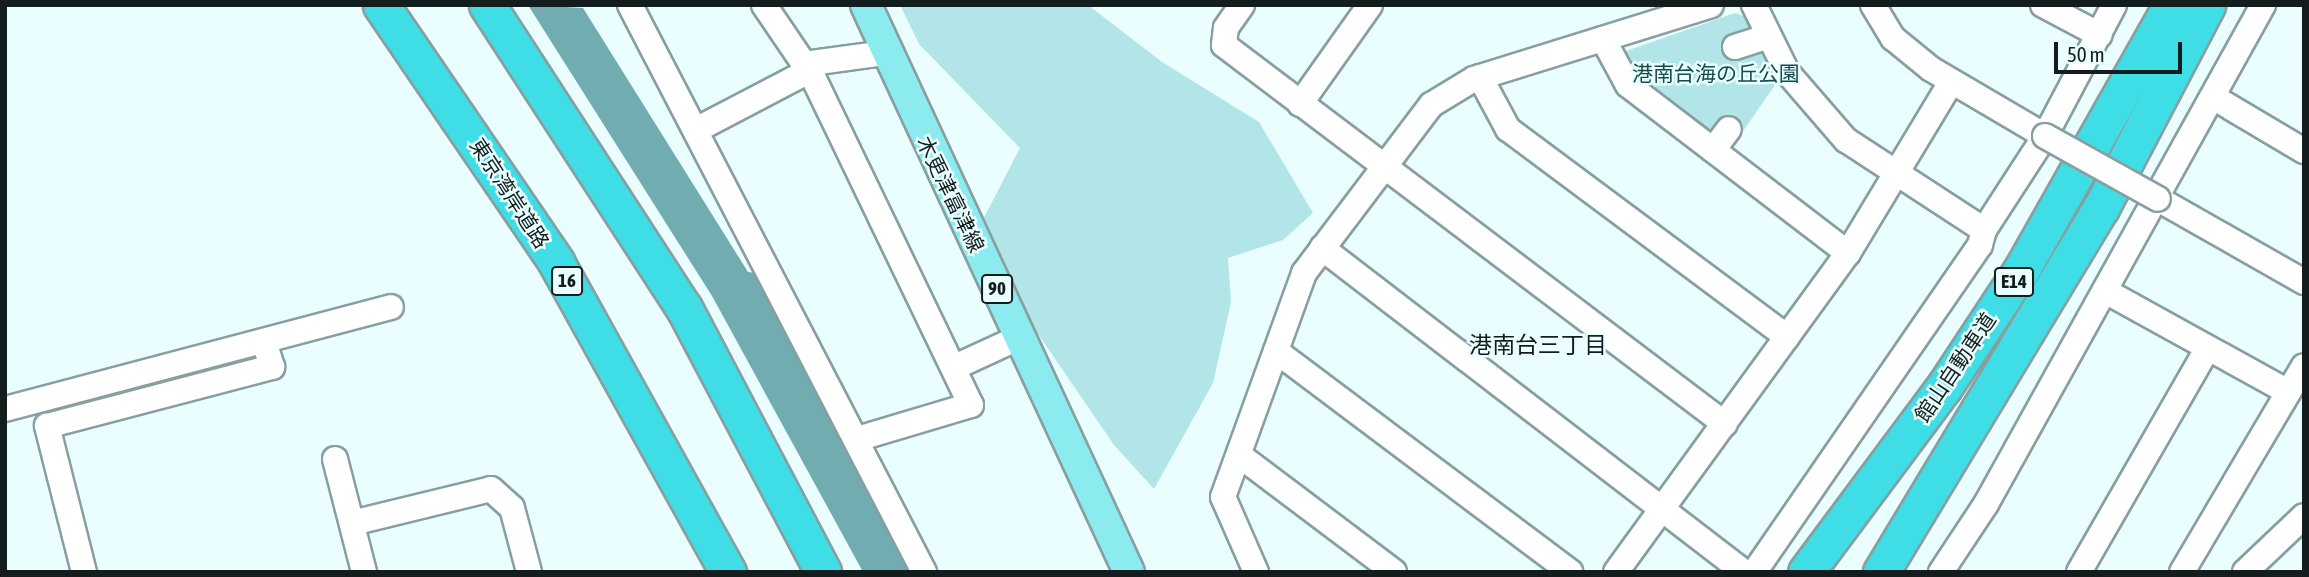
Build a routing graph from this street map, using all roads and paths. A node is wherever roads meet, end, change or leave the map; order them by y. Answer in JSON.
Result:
{"nodes":[{"id":1,"x":381,"y":5,"type":"edge"},
{"id":2,"x":487,"y":5,"type":"edge"},
{"id":3,"x":630,"y":5,"type":"edge"},
{"id":4,"x":764,"y":5,"type":"edge"},
{"id":5,"x":866,"y":5,"type":"edge"},
{"id":6,"x":1242,"y":5,"type":"edge"},
{"id":7,"x":1370,"y":5,"type":"edge"},
{"id":8,"x":1712,"y":5,"type":"edge"},
{"id":9,"x":1754,"y":5,"type":"edge"},
{"id":10,"x":1873,"y":5,"type":"edge"},
{"id":11,"x":2043,"y":5,"type":"edge"},
{"id":12,"x":2114,"y":5,"type":"edge"},
{"id":13,"x":2171,"y":5,"type":"edge"},
{"id":14,"x":2207,"y":5,"type":"edge"},
{"id":15,"x":2263,"y":5,"type":"edge"},
{"id":16,"x":2099,"y":34,"type":"junction"},
{"id":17,"x":1766,"y":37,"type":"junction"},
{"id":18,"x":1603,"y":39,"type":"junction"},
{"id":19,"x":1735,"y":47,"type":"dead end"},
{"id":20,"x":884,"y":53,"type":"junction"},
{"id":21,"x":806,"y":68,"type":"junction"},
{"id":22,"x":1480,"y":77,"type":"junction"},
{"id":23,"x":1951,"y":82,"type":"junction"},
{"id":24,"x":2213,"y":97,"type":"junction"},
{"id":25,"x":1300,"y":104,"type":"junction"},
{"id":26,"x":696,"y":130,"type":"junction"},
{"id":27,"x":1729,"y":130,"type":"dead end"},
{"id":28,"x":2045,"y":136,"type":"junction"},
{"id":29,"x":1713,"y":150,"type":"junction"},
{"id":30,"x":2304,"y":151,"type":"edge"},
{"id":31,"x":1382,"y":168,"type":"junction"},
{"id":32,"x":1896,"y":176,"type":"junction"},
{"id":33,"x":2158,"y":199,"type":"junction"},
{"id":34,"x":1983,"y":230,"type":"junction"},
{"id":35,"x":1322,"y":248,"type":"junction"},
{"id":36,"x":1848,"y":253,"type":"junction"},
{"id":37,"x":2304,"y":282,"type":"edge"},
{"id":38,"x":2107,"y":292,"type":"junction"},
{"id":39,"x":391,"y":307,"type":"dead end"},
{"id":40,"x":1020,"y":337,"type":"junction"},
{"id":41,"x":1787,"y":338,"type":"junction"},
{"id":42,"x":264,"y":341,"type":"junction"},
{"id":43,"x":2208,"y":348,"type":"junction"},
{"id":44,"x":1276,"y":351,"type":"junction"},
{"id":45,"x":2304,"y":366,"type":"edge"},
{"id":46,"x":955,"y":368,"type":"junction"},
{"id":47,"x":2288,"y":392,"type":"junction"},
{"id":48,"x":5,"y":409,"type":"edge"},
{"id":49,"x":1725,"y":424,"type":"junction"},
{"id":50,"x":860,"y":438,"type":"junction"},
{"id":51,"x":1239,"y":455,"type":"junction"},
{"id":52,"x":335,"y":459,"type":"dead end"},
{"id":53,"x":1664,"y":508,"type":"junction"},
{"id":54,"x":2304,"y":516,"type":"edge"},
{"id":55,"x":352,"y":523,"type":"junction"},
{"id":56,"x":85,"y":572,"type":"edge"},
{"id":57,"x":364,"y":572,"type":"edge"},
{"id":58,"x":529,"y":572,"type":"edge"},
{"id":59,"x":728,"y":572,"type":"edge"},
{"id":60,"x":823,"y":572,"type":"edge"},
{"id":61,"x":924,"y":572,"type":"edge"},
{"id":62,"x":1129,"y":572,"type":"edge"},
{"id":63,"x":1256,"y":572,"type":"edge"},
{"id":64,"x":1394,"y":572,"type":"edge"},
{"id":65,"x":1570,"y":572,"type":"edge"},
{"id":66,"x":1616,"y":572,"type":"edge"},
{"id":67,"x":1744,"y":572,"type":"edge"},
{"id":68,"x":1754,"y":572,"type":"edge"},
{"id":69,"x":1806,"y":572,"type":"edge"},
{"id":70,"x":1881,"y":572,"type":"edge"},
{"id":71,"x":1941,"y":572,"type":"edge"},
{"id":72,"x":2079,"y":572,"type":"edge"},
{"id":73,"x":2182,"y":572,"type":"edge"},
{"id":74,"x":2245,"y":572,"type":"edge"}],
"edges":[{"from":1,"to":59,"type":"highway","name":"東京湾岸道路","number":"16"},
{"from":2,"to":60,"type":"highway"},
{"from":3,"to":26,"type":"street"},
{"from":4,"to":21,"type":"street"},
{"from":5,"to":20,"type":"main road","name":"木更津富津線","number":"90"},
{"from":6,"to":25,"type":"street"},
{"from":7,"to":25,"type":"street"},
{"from":8,"to":18,"type":"street"},
{"from":9,"to":17,"type":"street"},
{"from":10,"to":23,"type":"street"},
{"from":11,"to":16,"type":"street"},
{"from":12,"to":16,"type":"street"},
{"from":13,"to":69,"type":"highway","name":"館山自動車道","number":"E14"},
{"from":14,"to":70,"type":"highway","name":"館山自動車道","number":"E14"},
{"from":15,"to":24,"type":"street"},
{"from":16,"to":28,"type":"street"},
{"from":17,"to":19,"type":"street"},
{"from":17,"to":32,"type":"street"},
{"from":18,"to":22,"type":"street"},
{"from":18,"to":29,"type":"street"},
{"from":20,"to":21,"type":"street"},
{"from":20,"to":40,"type":"main road","name":"木更津富津線","number":"90"},
{"from":21,"to":26,"type":"street"},
{"from":21,"to":46,"type":"street"},
{"from":22,"to":31,"type":"street"},
{"from":22,"to":41,"type":"street"},
{"from":23,"to":28,"type":"street"},
{"from":23,"to":32,"type":"street"},
{"from":24,"to":30,"type":"street"},
{"from":24,"to":33,"type":"street"},
{"from":25,"to":31,"type":"street"},
{"from":26,"to":50,"type":"street"},
{"from":27,"to":29,"type":"street"},
{"from":28,"to":33,"type":"street","bridge":true},
{"from":28,"to":34,"type":"street"},
{"from":29,"to":36,"type":"street"},
{"from":31,"to":35,"type":"street"},
{"from":31,"to":49,"type":"street"},
{"from":32,"to":34,"type":"street"},
{"from":32,"to":36,"type":"street"},
{"from":33,"to":37,"type":"street"},
{"from":33,"to":38,"type":"street"},
{"from":34,"to":68,"type":"street"},
{"from":35,"to":44,"type":"street"},
{"from":35,"to":53,"type":"street"},
{"from":36,"to":41,"type":"street"},
{"from":38,"to":43,"type":"street"},
{"from":38,"to":71,"type":"street"},
{"from":39,"to":42,"type":"street"},
{"from":40,"to":46,"type":"street"},
{"from":40,"to":62,"type":"main road","name":"木更津富津線","number":"90"},
{"from":41,"to":49,"type":"street"},
{"from":42,"to":48,"type":"street"},
{"from":42,"to":56,"type":"street"},
{"from":43,"to":47,"type":"street"},
{"from":43,"to":72,"type":"street"},
{"from":44,"to":51,"type":"street"},
{"from":44,"to":65,"type":"street"},
{"from":45,"to":47,"type":"street"},
{"from":46,"to":50,"type":"street"},
{"from":47,"to":73,"type":"street"},
{"from":49,"to":53,"type":"street"},
{"from":50,"to":61,"type":"street"},
{"from":51,"to":63,"type":"street"},
{"from":51,"to":64,"type":"street"},
{"from":52,"to":55,"type":"street"},
{"from":53,"to":66,"type":"street"},
{"from":53,"to":67,"type":"street"},
{"from":54,"to":74,"type":"street"},
{"from":55,"to":57,"type":"street"},
{"from":55,"to":58,"type":"street"}]}
